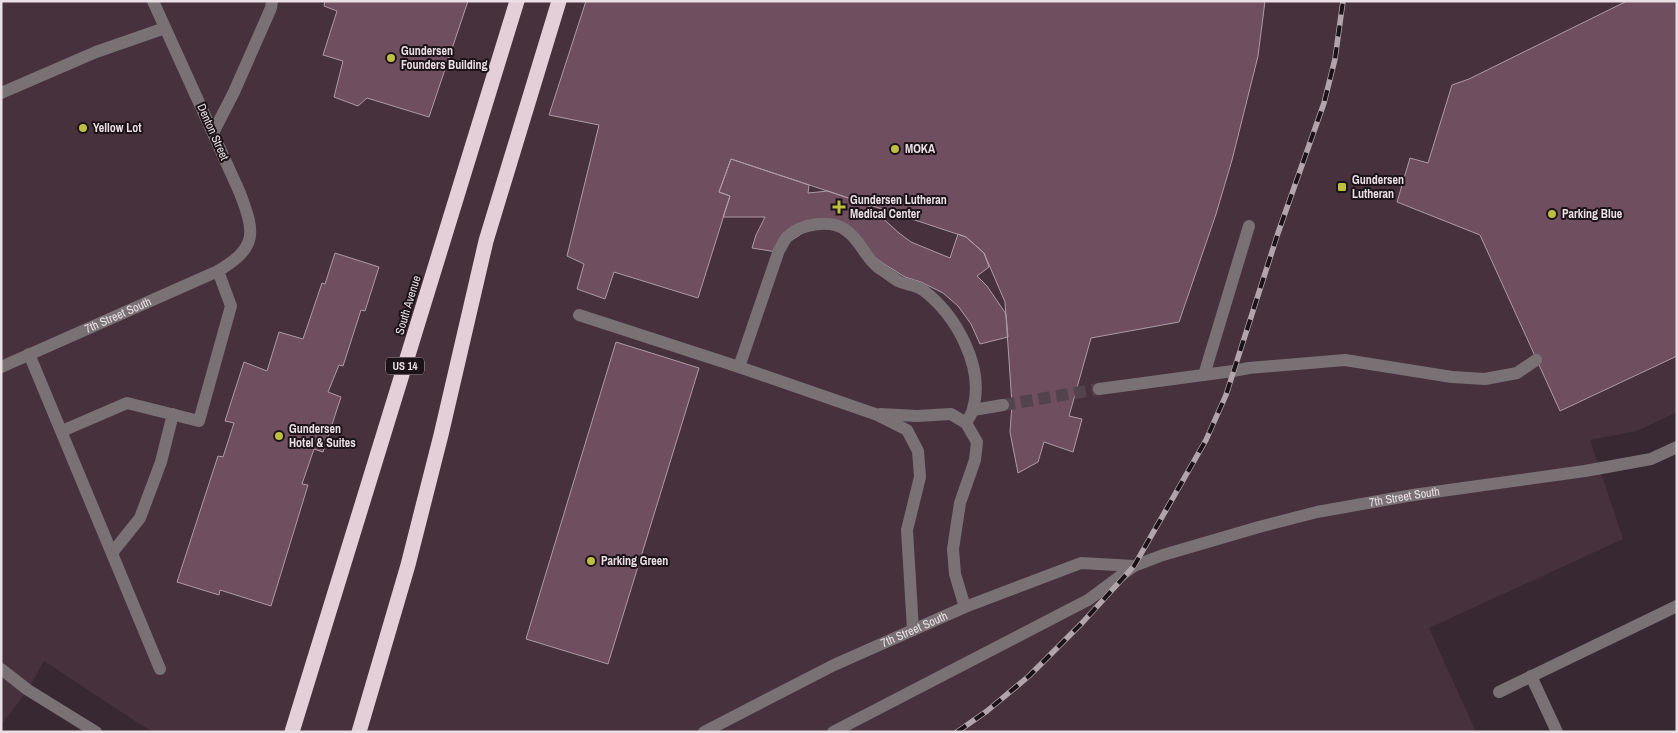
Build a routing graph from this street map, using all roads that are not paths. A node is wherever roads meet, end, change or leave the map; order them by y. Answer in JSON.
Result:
{"nodes":[{"id":1,"x":153,"y":1,"type":"edge"},
{"id":2,"x":272,"y":1,"type":"edge"},
{"id":3,"x":517,"y":1,"type":"edge"},
{"id":4,"x":558,"y":1,"type":"edge"},
{"id":5,"x":165,"y":28,"type":"junction"},
{"id":6,"x":1,"y":94,"type":"edge"},
{"id":7,"x":214,"y":133,"type":"junction"},
{"id":8,"x":1249,"y":226,"type":"dead end"},
{"id":9,"x":233,"y":262,"type":"joint"},
{"id":10,"x":218,"y":270,"type":"junction"},
{"id":11,"x":579,"y":315,"type":"dead end"},
{"id":12,"x":29,"y":354,"type":"junction"},
{"id":13,"x":1536,"y":360,"type":"dead end"},
{"id":14,"x":1,"y":367,"type":"edge"},
{"id":15,"x":739,"y":367,"type":"junction"},
{"id":16,"x":1204,"y":375,"type":"junction"},
{"id":17,"x":1099,"y":389,"type":"tunnel mouth"},
{"id":18,"x":1003,"y":405,"type":"tunnel mouth"},
{"id":19,"x":973,"y":410,"type":"junction"},
{"id":20,"x":173,"y":414,"type":"junction"},
{"id":21,"x":875,"y":414,"type":"junction"},
{"id":22,"x":966,"y":422,"type":"junction"},
{"id":23,"x":62,"y":431,"type":"junction"},
{"id":24,"x":1677,"y":447,"type":"edge"},
{"id":25,"x":112,"y":553,"type":"junction"},
{"id":26,"x":1134,"y":566,"type":"junction"},
{"id":27,"x":1677,"y":606,"type":"edge"},
{"id":28,"x":965,"y":607,"type":"junction"},
{"id":29,"x":913,"y":630,"type":"junction"},
{"id":30,"x":1,"y":669,"type":"edge"},
{"id":31,"x":160,"y":669,"type":"dead end"},
{"id":32,"x":1531,"y":676,"type":"junction"},
{"id":33,"x":1499,"y":692,"type":"dead end"},
{"id":34,"x":96,"y":732,"type":"edge"},
{"id":35,"x":292,"y":732,"type":"edge"},
{"id":36,"x":359,"y":732,"type":"edge"},
{"id":37,"x":704,"y":732,"type":"edge"},
{"id":38,"x":833,"y":732,"type":"edge"},
{"id":39,"x":1557,"y":732,"type":"edge"}],
"edges":[{"from":1,"to":5,"type":"street","name":"Denton Street"},
{"from":2,"to":7,"type":"street"},
{"from":3,"to":35,"type":"highway","name":"South Avenue","number":"US 14"},
{"from":4,"to":36,"type":"highway"},
{"from":5,"to":6,"type":"street"},
{"from":5,"to":7,"type":"street","name":"Denton Street"},
{"from":7,"to":9,"type":"street","name":"Denton Street"},
{"from":8,"to":16,"type":"street"},
{"from":9,"to":10,"type":"street","name":"7th Street South"},
{"from":10,"to":12,"type":"street","name":"7th Street South"},
{"from":10,"to":20,"type":"street"},
{"from":11,"to":15,"type":"street"},
{"from":12,"to":14,"type":"street","name":"7th Street South"},
{"from":12,"to":23,"type":"street"},
{"from":13,"to":16,"type":"street"},
{"from":15,"to":19,"type":"street"},
{"from":15,"to":21,"type":"street"},
{"from":16,"to":17,"type":"street"},
{"from":18,"to":19,"type":"street"},
{"from":19,"to":22,"type":"street"},
{"from":20,"to":23,"type":"street"},
{"from":20,"to":25,"type":"street"},
{"from":21,"to":22,"type":"street"},
{"from":21,"to":29,"type":"street"},
{"from":22,"to":28,"type":"street"},
{"from":23,"to":25,"type":"street"},
{"from":24,"to":26,"type":"street","name":"7th Street South"},
{"from":25,"to":31,"type":"street"},
{"from":26,"to":28,"type":"street","name":"7th Street South"},
{"from":26,"to":38,"type":"street","name":"7th Street South"},
{"from":27,"to":32,"type":"street"},
{"from":28,"to":29,"type":"street","name":"7th Street South"},
{"from":29,"to":37,"type":"street","name":"7th Street South"},
{"from":30,"to":34,"type":"street"},
{"from":32,"to":33,"type":"street"},
{"from":32,"to":39,"type":"street"}]}
